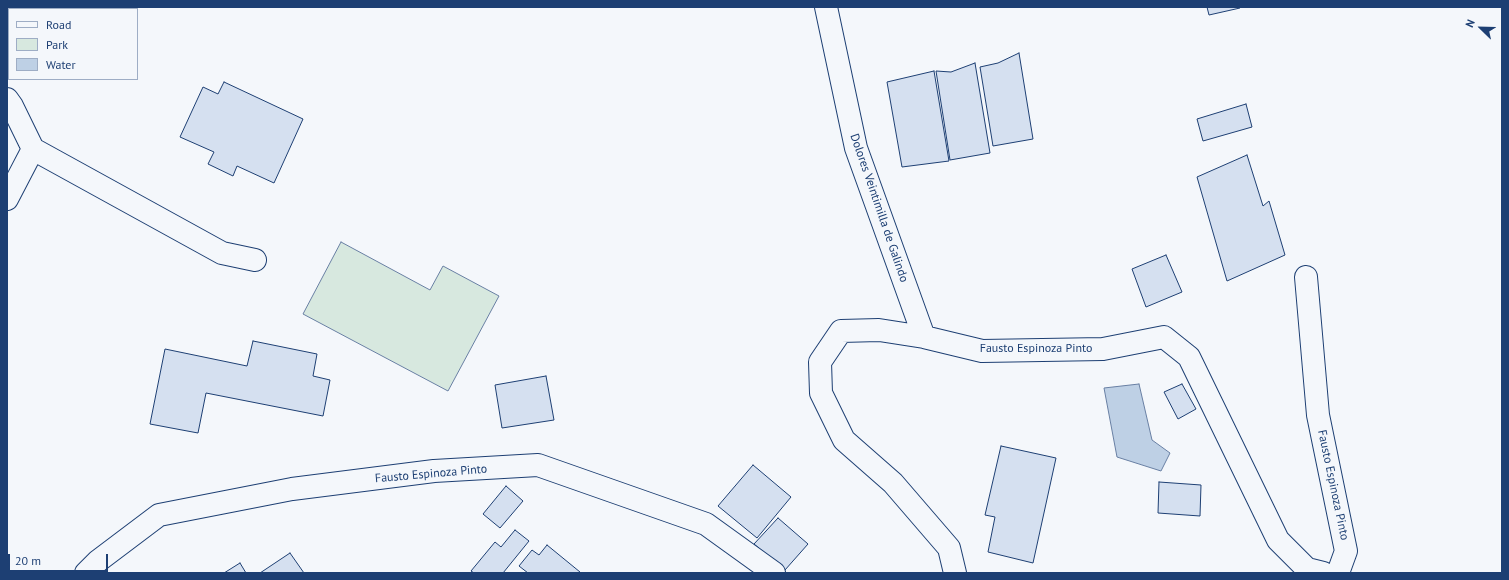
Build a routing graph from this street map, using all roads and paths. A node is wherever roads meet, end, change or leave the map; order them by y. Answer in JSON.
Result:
{"nodes":[{"id":1,"x":826,"y":7,"type":"edge"},
{"id":2,"x":7,"y":99,"type":"edge"},
{"id":3,"x":33,"y":149,"type":"junction"},
{"id":4,"x":7,"y":199,"type":"edge"},
{"id":5,"x":255,"y":260,"type":"dead end"},
{"id":6,"x":1306,"y":277,"type":"dead end"},
{"id":7,"x":924,"y":337,"type":"junction"},
{"id":8,"x":86,"y":573,"type":"edge"},
{"id":9,"x":774,"y":573,"type":"edge"},
{"id":10,"x":955,"y":573,"type":"edge"},
{"id":11,"x":1323,"y":573,"type":"edge"},
{"id":12,"x":1338,"y":573,"type":"edge"}],
"edges":[{"from":1,"to":7,"type":"street","name":"Dolores Veintimilla de Galindo"},
{"from":2,"to":3,"type":"street"},
{"from":3,"to":4,"type":"street"},
{"from":3,"to":5,"type":"street"},
{"from":6,"to":12,"type":"street","name":"Fausto Espinoza Pinto"},
{"from":7,"to":10,"type":"street","name":"Fausto Espinoza Pinto"},
{"from":7,"to":11,"type":"street","name":"Fausto Espinoza Pinto"},
{"from":8,"to":9,"type":"street","name":"Fausto Espinoza Pinto"}]}
